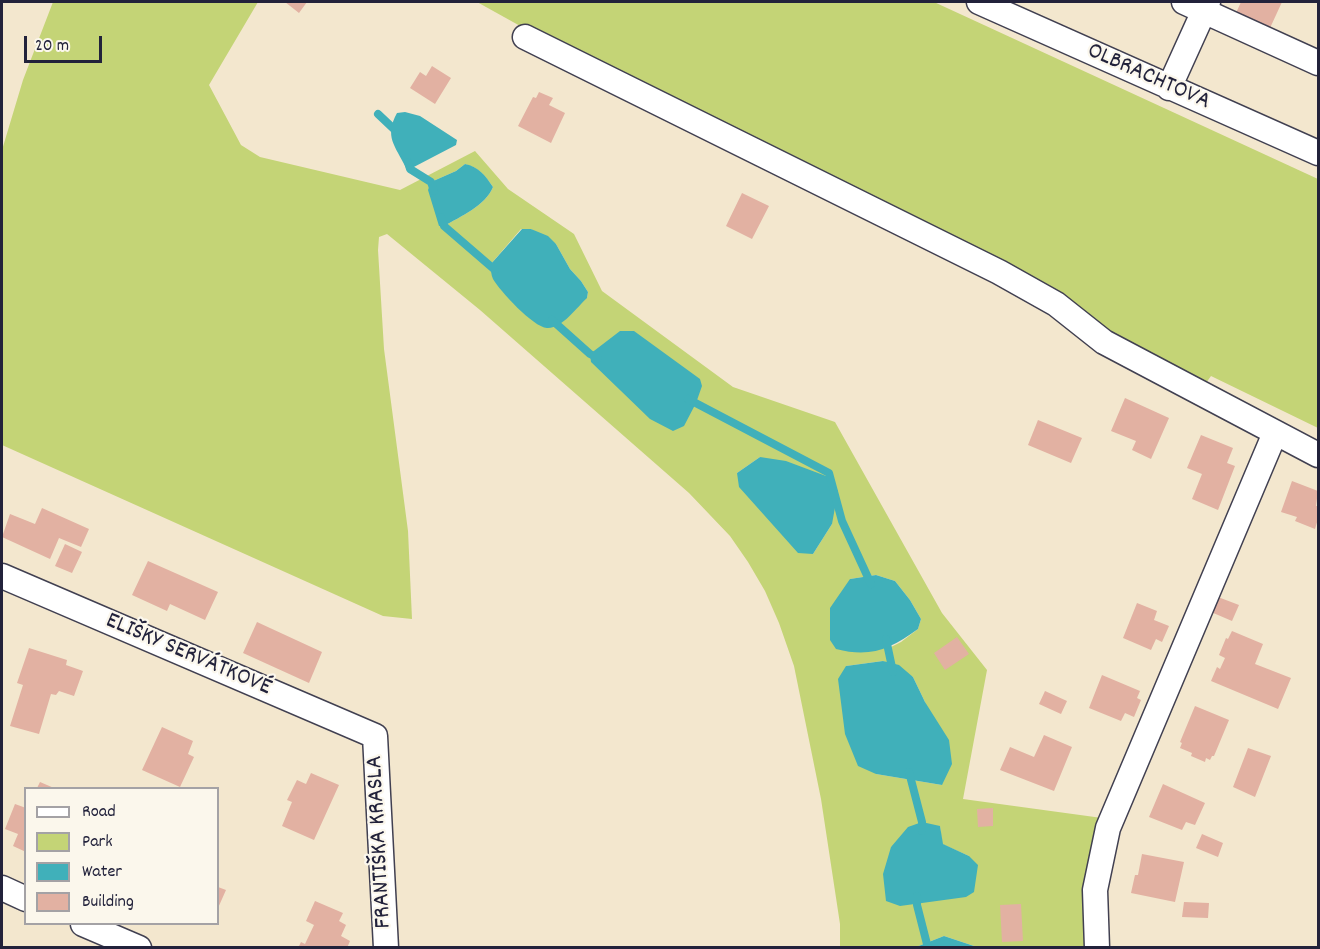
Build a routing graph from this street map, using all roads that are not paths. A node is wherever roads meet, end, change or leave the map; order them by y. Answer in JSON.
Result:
{"nodes":[{"id":1,"x":979,"y":2,"type":"edge"},
{"id":2,"x":1198,"y":5,"type":"edge"},
{"id":3,"x":525,"y":38,"type":"dead end"},
{"id":4,"x":1318,"y":63,"type":"edge"},
{"id":5,"x":1169,"y":88,"type":"junction"},
{"id":6,"x":1318,"y":153,"type":"edge"},
{"id":7,"x":1275,"y":433,"type":"junction"},
{"id":8,"x":1318,"y":455,"type":"edge"},
{"id":9,"x":2,"y":576,"type":"edge"},
{"id":10,"x":375,"y":736,"type":"joint"},
{"id":11,"x":2,"y":888,"type":"edge"},
{"id":12,"x":24,"y":898,"type":"edge"},
{"id":13,"x":85,"y":925,"type":"edge"},
{"id":14,"x":139,"y":948,"type":"edge"},
{"id":15,"x":386,"y":948,"type":"edge"},
{"id":16,"x":1097,"y":948,"type":"edge"}],
"edges":[{"from":1,"to":5,"type":"street","name":"OLBRACHTOVA"},
{"from":2,"to":4,"type":"street"},
{"from":2,"to":5,"type":"street"},
{"from":3,"to":7,"type":"street"},
{"from":5,"to":6,"type":"street","name":"OLBRACHTOVA"},
{"from":7,"to":8,"type":"street"},
{"from":7,"to":16,"type":"street"},
{"from":9,"to":10,"type":"street","name":"ELIŠKY SERVÁTKOVÉ"},
{"from":10,"to":15,"type":"street","name":"FRANTIŠKA KRASLA"},
{"from":11,"to":12,"type":"street"},
{"from":13,"to":14,"type":"street"}]}
